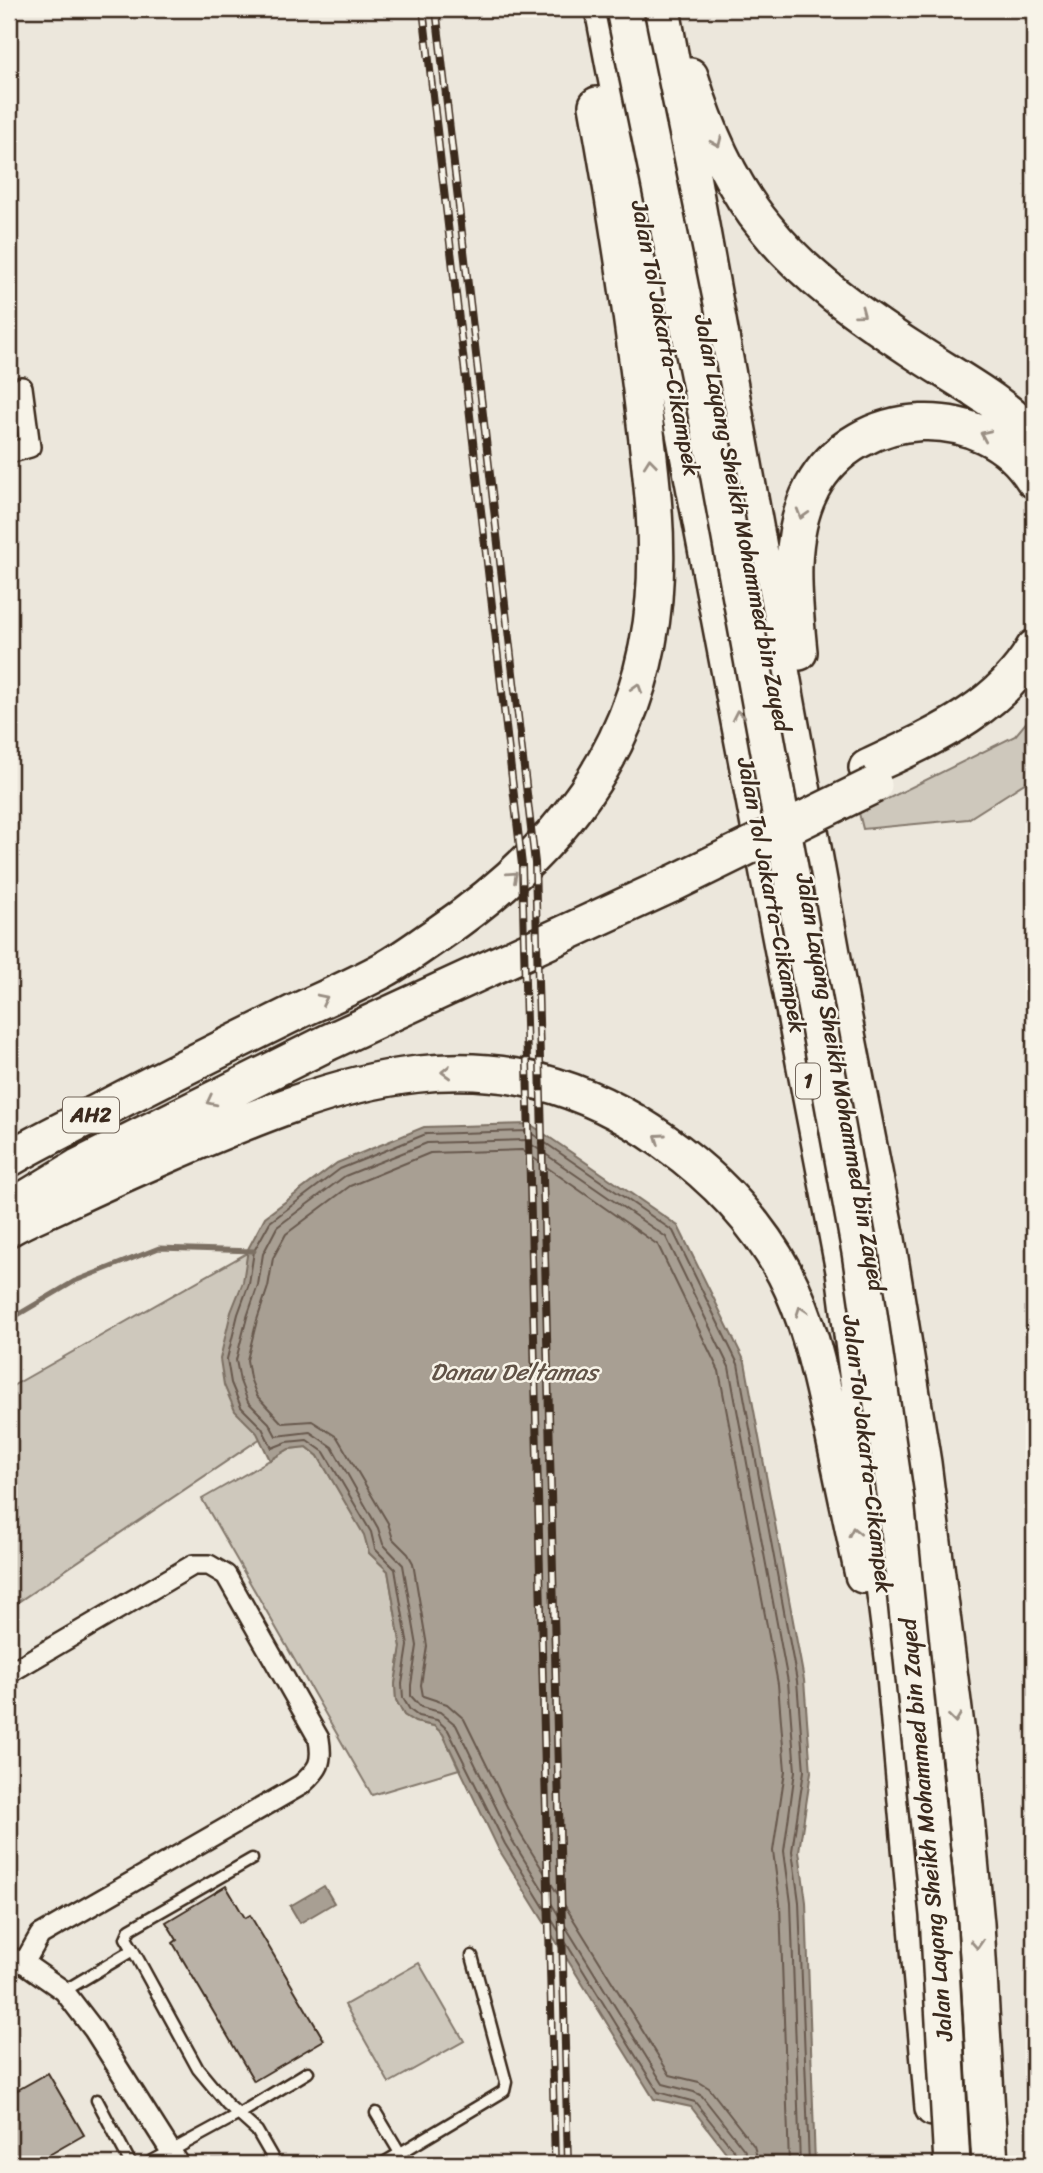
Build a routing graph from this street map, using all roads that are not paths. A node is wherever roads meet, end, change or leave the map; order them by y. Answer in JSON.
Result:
{"nodes":[{"id":1,"x":579,"y":9,"type":"edge"},
{"id":2,"x":603,"y":9,"type":"edge"},
{"id":3,"x":624,"y":9,"type":"edge"},
{"id":4,"x":646,"y":9,"type":"edge"},
{"id":5,"x":662,"y":9,"type":"edge"},
{"id":6,"x":670,"y":9,"type":"edge"},
{"id":7,"x":22,"y":387,"type":"dead end"},
{"id":8,"x":1034,"y":437,"type":"edge"},
{"id":9,"x":9,"y":453,"type":"edge"},
{"id":10,"x":1034,"y":480,"type":"edge"},
{"id":11,"x":1034,"y":648,"type":"edge"},
{"id":12,"x":1034,"y":687,"type":"edge"},
{"id":13,"x":870,"y":777,"type":"junction"},
{"id":14,"x":668,"y":874,"type":"junction"},
{"id":15,"x":179,"y":1079,"type":"junction"},
{"id":16,"x":9,"y":1158,"type":"edge"},
{"id":17,"x":9,"y":1181,"type":"edge"},
{"id":18,"x":9,"y":1208,"type":"edge"},
{"id":19,"x":9,"y":1228,"type":"edge"},
{"id":20,"x":886,"y":1233,"type":"junction"},
{"id":21,"x":9,"y":1672,"type":"edge"},
{"id":22,"x":904,"y":1766,"type":"junction"},
{"id":23,"x":252,"y":1859,"type":"dead end"},
{"id":24,"x":133,"y":1950,"type":"junction"},
{"id":25,"x":472,"y":1956,"type":"dead end"},
{"id":26,"x":16,"y":1960,"type":"edge"},
{"id":27,"x":64,"y":1991,"type":"junction"},
{"id":28,"x":308,"y":2072,"type":"dead end"},
{"id":29,"x":97,"y":2100,"type":"dead end"},
{"id":30,"x":376,"y":2113,"type":"dead end"},
{"id":31,"x":239,"y":2114,"type":"junction"},
{"id":32,"x":400,"y":2153,"type":"junction"},
{"id":33,"x":175,"y":2158,"type":"edge"},
{"id":34,"x":131,"y":2164,"type":"edge"},
{"id":35,"x":147,"y":2164,"type":"edge"},
{"id":36,"x":276,"y":2164,"type":"edge"},
{"id":37,"x":382,"y":2164,"type":"edge"},
{"id":38,"x":936,"y":2164,"type":"edge"},
{"id":39,"x":952,"y":2164,"type":"edge"},
{"id":40,"x":967,"y":2164,"type":"edge"},
{"id":41,"x":990,"y":2164,"type":"edge"}],
"edges":[{"from":15,"to":1,"type":"highway","one_way":true},
{"from":22,"to":2,"type":"highway","name":"Jalan Tol Jakarta–Cikampek","number":"1","one_way":true},
{"from":3,"to":39,"type":"highway","name":"Jalan Layang Sheikh Mohammed bin Zayed","number":"1","bridge":true},
{"from":4,"to":40,"type":"highway","name":"Jalan Layang Sheikh Mohammed bin Zayed","number":"1"},
{"from":5,"to":20,"type":"highway","name":"Jalan Tol Jakarta–Cikampek","number":"1"},
{"from":6,"to":8,"type":"highway","one_way":true},
{"from":7,"to":9,"type":"street"},
{"from":10,"to":20,"type":"highway","one_way":true},
{"from":11,"to":13,"type":"highway"},
{"from":12,"to":13,"type":"highway"},
{"from":13,"to":14,"type":"highway"},
{"from":14,"to":15,"type":"highway"},
{"from":14,"to":18,"type":"highway","one_way":true},
{"from":15,"to":16,"type":"highway","number":"AH2"},
{"from":15,"to":17,"type":"highway","number":"AH2"},
{"from":22,"to":19,"type":"highway","one_way":true},
{"from":20,"to":41,"type":"highway","name":"Jalan Tol Jakarta–Cikampek","number":"1","one_way":true},
{"from":21,"to":26,"type":"street"},
{"from":22,"to":38,"type":"highway","name":"Jalan Tol Jakarta–Cikampek","number":"1"},
{"from":23,"to":24,"type":"lane"},
{"from":24,"to":27,"type":"lane"},
{"from":24,"to":31,"type":"lane"},
{"from":25,"to":32,"type":"lane"},
{"from":26,"to":27,"type":"street"},
{"from":27,"to":33,"type":"street"},
{"from":28,"to":31,"type":"lane"},
{"from":29,"to":34,"type":"lane"},
{"from":30,"to":32,"type":"lane"},
{"from":31,"to":33,"type":"lane"},
{"from":31,"to":36,"type":"lane"},
{"from":32,"to":37,"type":"lane"},
{"from":33,"to":35,"type":"lane"}]}
